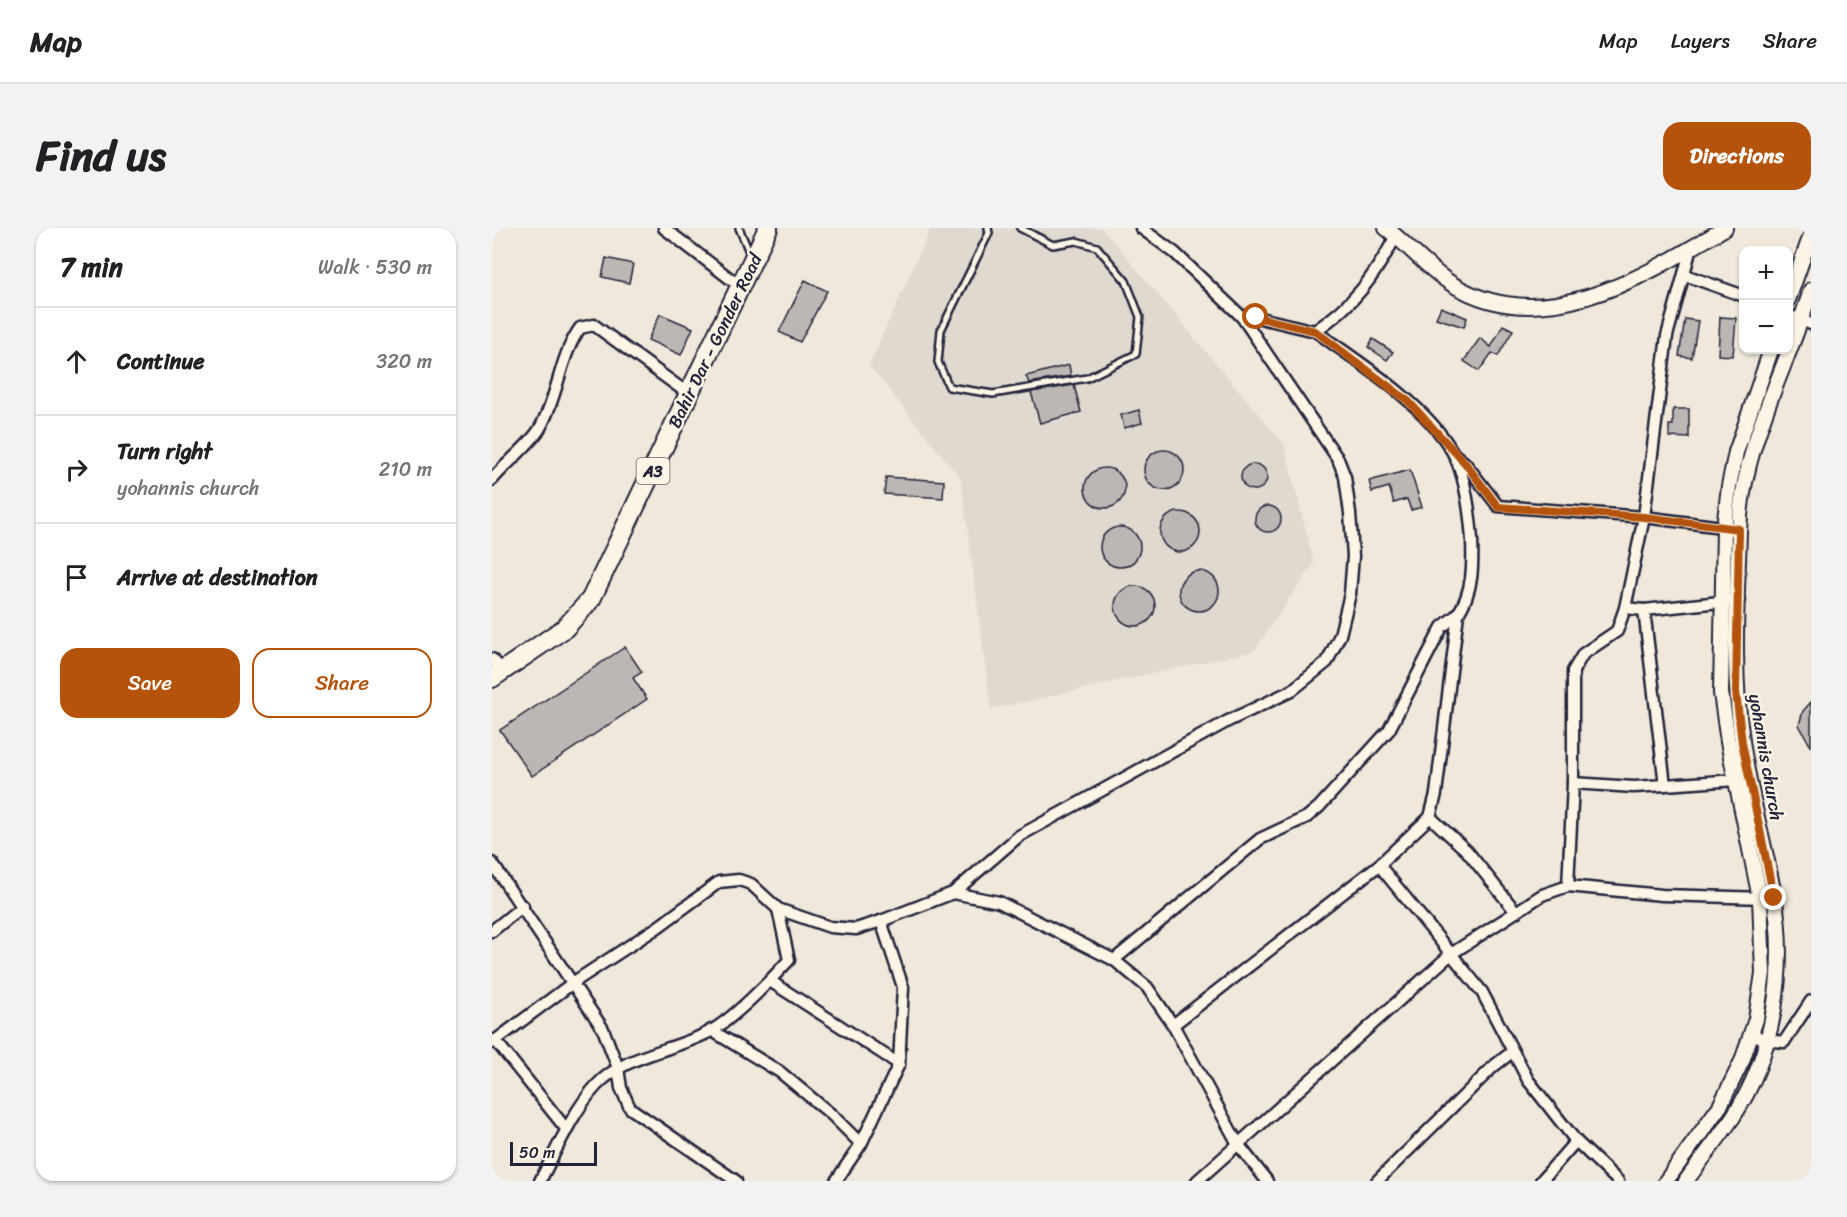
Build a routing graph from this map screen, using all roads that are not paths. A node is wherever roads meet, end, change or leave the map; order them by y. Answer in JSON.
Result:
{"nodes":[{"id":1,"x":664,"y":228,"type":"edge"},
{"id":2,"x":739,"y":228,"type":"edge"},
{"id":3,"x":768,"y":228,"type":"edge"},
{"id":4,"x":988,"y":228,"type":"edge"},
{"id":5,"x":1020,"y":228,"type":"edge"},
{"id":6,"x":1141,"y":228,"type":"edge"},
{"id":7,"x":1725,"y":228,"type":"edge"},
{"id":8,"x":1391,"y":232,"type":"edge"},
{"id":9,"x":1811,"y":235,"type":"edge"},
{"id":10,"x":1691,"y":248,"type":"junction"},
{"id":11,"x":754,"y":262,"type":"junction"},
{"id":12,"x":1685,"y":275,"type":"junction"},
{"id":13,"x":1793,"y":286,"type":"edge"},
{"id":14,"x":741,"y":287,"type":"junction"},
{"id":15,"x":1811,"y":290,"type":"edge"},
{"id":16,"x":1739,"y":295,"type":"edge"},
{"id":17,"x":1242,"y":317,"type":"junction"},
{"id":18,"x":1800,"y":320,"type":"edge"},
{"id":19,"x":1315,"y":331,"type":"junction"},
{"id":20,"x":1770,"y":354,"type":"edge"},
{"id":21,"x":690,"y":395,"type":"junction"},
{"id":22,"x":1755,"y":395,"type":"junction"},
{"id":23,"x":1769,"y":400,"type":"junction"},
{"id":24,"x":1454,"y":454,"type":"junction"},
{"id":25,"x":492,"y":480,"type":"edge"},
{"id":26,"x":1644,"y":517,"type":"junction"},
{"id":27,"x":1724,"y":528,"type":"junction"},
{"id":28,"x":1739,"y":529,"type":"junction"},
{"id":29,"x":1724,"y":600,"type":"junction"},
{"id":30,"x":1739,"y":600,"type":"junction"},
{"id":31,"x":1625,"y":608,"type":"junction"},
{"id":32,"x":1644,"y":610,"type":"junction"},
{"id":33,"x":1458,"y":614,"type":"junction"},
{"id":34,"x":496,"y":669,"type":"edge"},
{"id":35,"x":1736,"y":780,"type":"junction"},
{"id":36,"x":1573,"y":783,"type":"junction"},
{"id":37,"x":1665,"y":784,"type":"junction"},
{"id":38,"x":1430,"y":817,"type":"junction"},
{"id":39,"x":492,"y":863,"type":"edge"},
{"id":40,"x":1379,"y":865,"type":"junction"},
{"id":41,"x":1568,"y":886,"type":"junction"},
{"id":42,"x":953,"y":893,"type":"junction"},
{"id":43,"x":1760,"y":898,"type":"junction"},
{"id":44,"x":1774,"y":898,"type":"junction"},
{"id":45,"x":523,"y":906,"type":"junction"},
{"id":46,"x":778,"y":909,"type":"junction"},
{"id":47,"x":1516,"y":912,"type":"junction"},
{"id":48,"x":881,"y":921,"type":"junction"},
{"id":49,"x":492,"y":931,"type":"edge"},
{"id":50,"x":1451,"y":954,"type":"junction"},
{"id":51,"x":1114,"y":960,"type":"junction"},
{"id":52,"x":770,"y":981,"type":"junction"},
{"id":53,"x":574,"y":982,"type":"junction"},
{"id":54,"x":1811,"y":1001,"type":"edge"},
{"id":55,"x":1173,"y":1025,"type":"junction"},
{"id":56,"x":711,"y":1030,"type":"junction"},
{"id":57,"x":1751,"y":1033,"type":"junction"},
{"id":58,"x":1766,"y":1040,"type":"junction"},
{"id":59,"x":493,"y":1041,"type":"edge"},
{"id":60,"x":1512,"y":1052,"type":"junction"},
{"id":61,"x":899,"y":1064,"type":"junction"},
{"id":62,"x":618,"y":1068,"type":"junction"},
{"id":63,"x":567,"y":1130,"type":"junction"},
{"id":64,"x":1576,"y":1141,"type":"junction"},
{"id":65,"x":861,"y":1144,"type":"junction"},
{"id":66,"x":1238,"y":1144,"type":"junction"},
{"id":67,"x":543,"y":1180,"type":"edge"},
{"id":68,"x":1668,"y":1180,"type":"edge"},
{"id":69,"x":736,"y":1181,"type":"edge"},
{"id":70,"x":836,"y":1181,"type":"edge"},
{"id":71,"x":1197,"y":1181,"type":"edge"},
{"id":72,"x":1267,"y":1181,"type":"edge"},
{"id":73,"x":1377,"y":1181,"type":"edge"},
{"id":74,"x":1541,"y":1181,"type":"edge"},
{"id":75,"x":1618,"y":1181,"type":"edge"},
{"id":76,"x":1686,"y":1181,"type":"edge"}],
"edges":[{"from":1,"to":14,"type":"street"},
{"from":2,"to":11,"type":"lane"},
{"from":3,"to":11,"type":"highway","name":"Bahir Dar - Gonder Road","number":"A3"},
{"from":4,"to":5,"type":"lane"},
{"from":6,"to":17,"type":"street"},
{"from":7,"to":10,"type":"street"},
{"from":8,"to":10,"type":"street"},
{"from":8,"to":19,"type":"street"},
{"from":9,"to":13,"type":"street"},
{"from":10,"to":12,"type":"street"},
{"from":11,"to":14,"type":"highway","name":"Bahir Dar - Gonder Road","number":"A3"},
{"from":12,"to":16,"type":"street"},
{"from":12,"to":26,"type":"street"},
{"from":14,"to":21,"type":"highway","name":"Bahir Dar - Gonder Road","number":"A3"},
{"from":15,"to":18,"type":"street","name":"yohannis church"},
{"from":17,"to":19,"type":"street"},
{"from":17,"to":42,"type":"street"},
{"from":18,"to":23,"type":"street","name":"yohannis church"},
{"from":19,"to":24,"type":"street"},
{"from":20,"to":22,"type":"street"},
{"from":21,"to":25,"type":"street"},
{"from":21,"to":34,"type":"highway","name":"Bahir Dar - Gonder Road","number":"A3"},
{"from":22,"to":23,"type":"street"},
{"from":22,"to":27,"type":"street"},
{"from":23,"to":28,"type":"street","name":"yohannis church"},
{"from":24,"to":26,"type":"street"},
{"from":24,"to":33,"type":"street"},
{"from":26,"to":27,"type":"street"},
{"from":26,"to":31,"type":"street"},
{"from":27,"to":28,"type":"street"},
{"from":27,"to":29,"type":"street"},
{"from":28,"to":30,"type":"street","name":"yohannis church"},
{"from":29,"to":30,"type":"street"},
{"from":29,"to":32,"type":"street"},
{"from":29,"to":35,"type":"street"},
{"from":30,"to":44,"type":"street","name":"yohannis church"},
{"from":31,"to":32,"type":"street"},
{"from":31,"to":36,"type":"street"},
{"from":32,"to":37,"type":"street"},
{"from":33,"to":38,"type":"street"},
{"from":33,"to":51,"type":"street"},
{"from":35,"to":37,"type":"street"},
{"from":35,"to":43,"type":"street"},
{"from":36,"to":37,"type":"street"},
{"from":36,"to":41,"type":"street"},
{"from":38,"to":40,"type":"street"},
{"from":38,"to":47,"type":"street"},
{"from":39,"to":45,"type":"street"},
{"from":40,"to":50,"type":"street"},
{"from":40,"to":55,"type":"street"},
{"from":41,"to":43,"type":"street"},
{"from":41,"to":47,"type":"street"},
{"from":42,"to":48,"type":"street"},
{"from":42,"to":51,"type":"street"},
{"from":43,"to":44,"type":"street"},
{"from":43,"to":57,"type":"street"},
{"from":44,"to":58,"type":"street","name":"yohannis church"},
{"from":45,"to":49,"type":"street"},
{"from":45,"to":53,"type":"street"},
{"from":46,"to":48,"type":"street"},
{"from":46,"to":52,"type":"street"},
{"from":46,"to":53,"type":"street"},
{"from":47,"to":50,"type":"street"},
{"from":48,"to":61,"type":"street"},
{"from":50,"to":60,"type":"street"},
{"from":50,"to":66,"type":"street"},
{"from":51,"to":55,"type":"street"},
{"from":52,"to":56,"type":"street"},
{"from":52,"to":61,"type":"street"},
{"from":53,"to":59,"type":"street"},
{"from":53,"to":62,"type":"street"},
{"from":54,"to":58,"type":"street"},
{"from":55,"to":66,"type":"street"},
{"from":56,"to":62,"type":"street"},
{"from":56,"to":65,"type":"street"},
{"from":57,"to":58,"type":"street"},
{"from":57,"to":68,"type":"street"},
{"from":58,"to":76,"type":"street","name":"yohannis church"},
{"from":59,"to":63,"type":"street"},
{"from":60,"to":64,"type":"street"},
{"from":60,"to":73,"type":"street"},
{"from":61,"to":65,"type":"street"},
{"from":62,"to":63,"type":"street"},
{"from":62,"to":69,"type":"street"},
{"from":63,"to":67,"type":"street"},
{"from":64,"to":74,"type":"street"},
{"from":64,"to":75,"type":"street"},
{"from":65,"to":70,"type":"street"},
{"from":66,"to":71,"type":"street"},
{"from":66,"to":72,"type":"street"}]}
